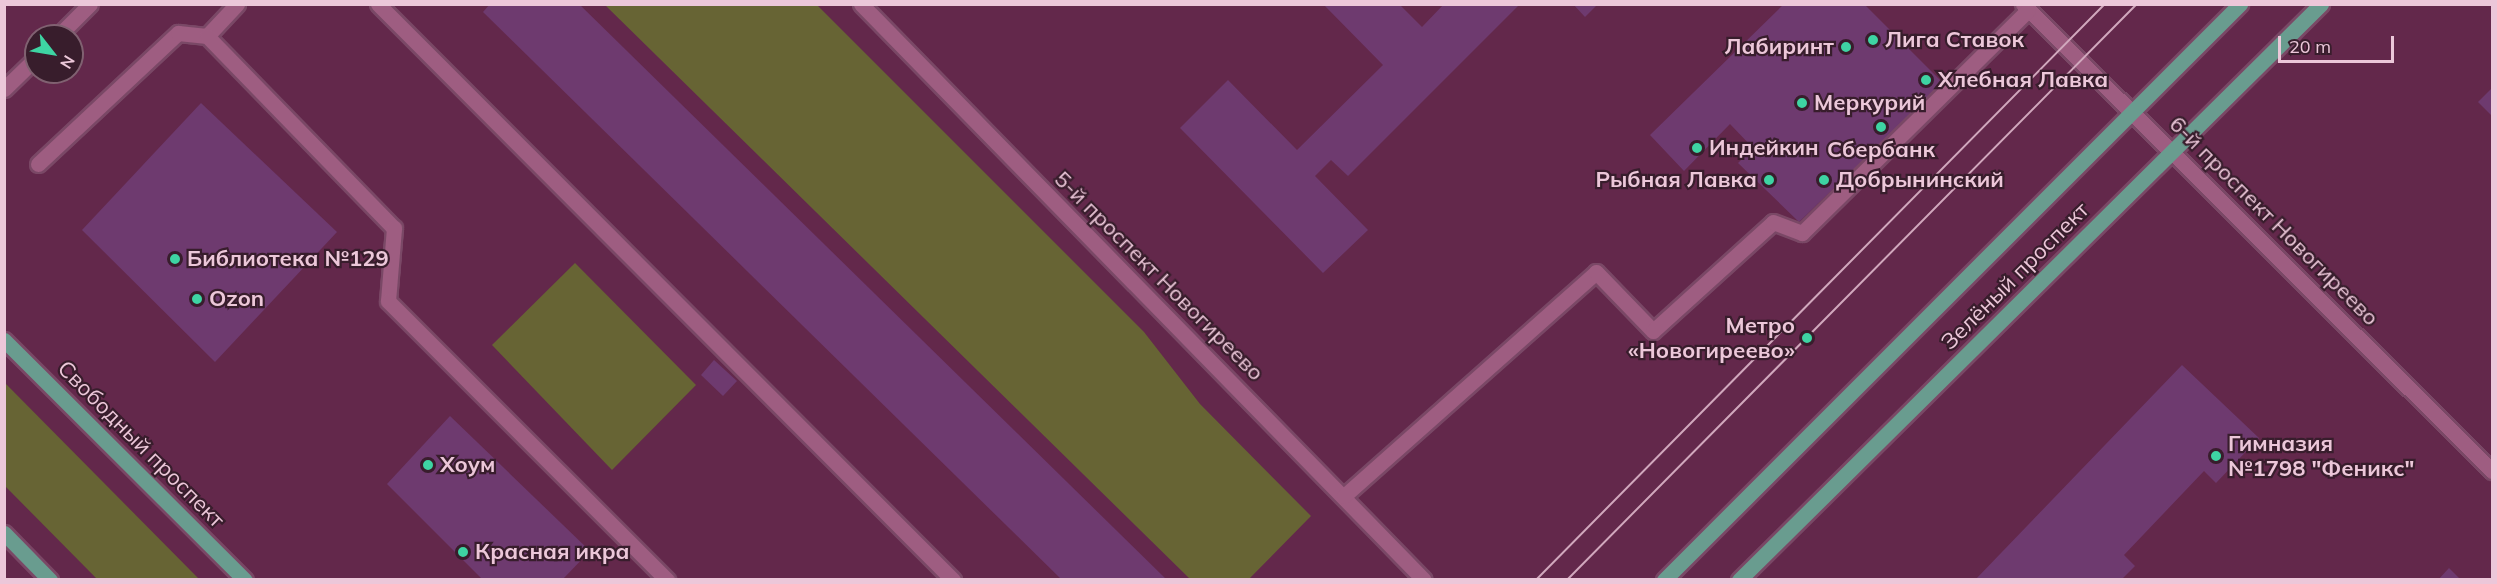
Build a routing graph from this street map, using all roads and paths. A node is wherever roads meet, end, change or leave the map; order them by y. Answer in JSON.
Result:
{"nodes":[{"id":1,"x":90,"y":4,"type":"edge"},
{"id":2,"x":237,"y":4,"type":"edge"},
{"id":3,"x":378,"y":4,"type":"edge"},
{"id":4,"x":861,"y":4,"type":"edge"},
{"id":5,"x":2240,"y":4,"type":"edge"},
{"id":6,"x":2321,"y":4,"type":"edge"},
{"id":7,"x":2026,"y":7,"type":"edge"},
{"id":8,"x":70,"y":24,"type":"edge"},
{"id":9,"x":207,"y":36,"type":"junction"},
{"id":10,"x":24,"y":69,"type":"edge"},
{"id":11,"x":4,"y":89,"type":"edge"},
{"id":12,"x":2133,"y":115,"type":"junction"},
{"id":13,"x":2175,"y":151,"type":"junction"},
{"id":14,"x":38,"y":164,"type":"dead end"},
{"id":15,"x":4,"y":339,"type":"edge"},
{"id":16,"x":2493,"y":471,"type":"edge"},
{"id":17,"x":1344,"y":496,"type":"junction"},
{"id":18,"x":4,"y":533,"type":"edge"},
{"id":19,"x":50,"y":579,"type":"edge"},
{"id":20,"x":245,"y":579,"type":"edge"},
{"id":21,"x":667,"y":579,"type":"edge"},
{"id":22,"x":953,"y":579,"type":"edge"},
{"id":23,"x":1424,"y":579,"type":"edge"},
{"id":24,"x":1664,"y":579,"type":"edge"},
{"id":25,"x":1739,"y":579,"type":"edge"}],
"edges":[{"from":1,"to":8,"type":"street"},
{"from":2,"to":9,"type":"street"},
{"from":3,"to":22,"type":"street"},
{"from":4,"to":17,"type":"street","name":"5-й проспект Новогиреево"},
{"from":5,"to":12,"type":"main road","name":"Зелёный проспект"},
{"from":6,"to":13,"type":"main road","name":"Зелёный проспект"},
{"from":7,"to":12,"type":"street","name":"6-й проспект Новогиреево"},
{"from":7,"to":17,"type":"street"},
{"from":9,"to":14,"type":"street"},
{"from":9,"to":21,"type":"street"},
{"from":10,"to":11,"type":"street"},
{"from":12,"to":13,"type":"street","name":"6-й проспект Новогиреево"},
{"from":12,"to":24,"type":"main road","name":"Зелёный проспект"},
{"from":13,"to":16,"type":"street","name":"6-й проспект Новогиреево"},
{"from":13,"to":25,"type":"main road","name":"Зелёный проспект"},
{"from":15,"to":20,"type":"main road","name":"Свободный проспект"},
{"from":17,"to":23,"type":"street","name":"5-й проспект Новогиреево"},
{"from":18,"to":19,"type":"main road"}]}
